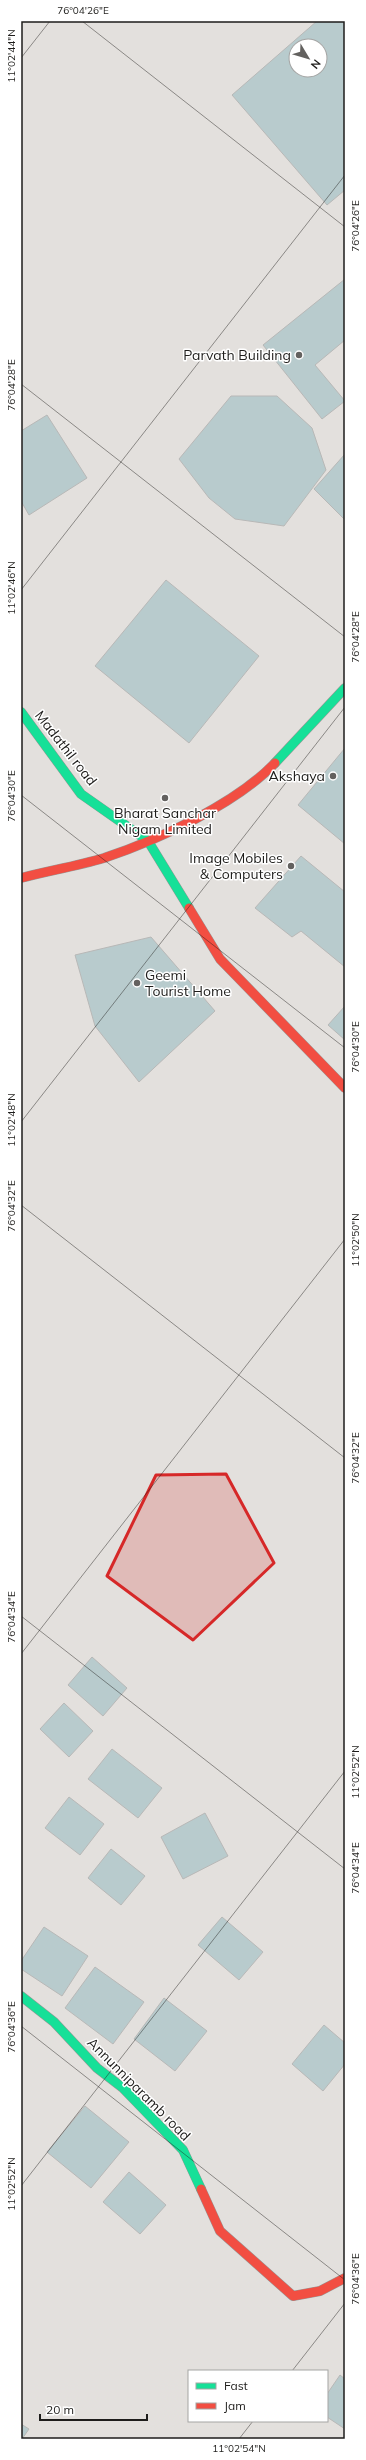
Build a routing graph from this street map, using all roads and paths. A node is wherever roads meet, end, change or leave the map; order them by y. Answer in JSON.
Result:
{"nodes":[{"id":1,"x":345,"y":688,"type":"edge"},
{"id":2,"x":21,"y":712,"type":"edge"},
{"id":3,"x":148,"y":841,"type":"junction"},
{"id":4,"x":21,"y":878,"type":"edge"},
{"id":5,"x":345,"y":1088,"type":"edge"},
{"id":6,"x":21,"y":1996,"type":"edge"},
{"id":7,"x":345,"y":2278,"type":"edge"}],
"edges":[{"from":1,"to":3,"type":"main road"},
{"from":2,"to":3,"type":"main road","name":"Madathil road"},
{"from":3,"to":4,"type":"main road"},
{"from":3,"to":5,"type":"main road"},
{"from":6,"to":7,"type":"main road","name":"Annunniparamb road"}]}
